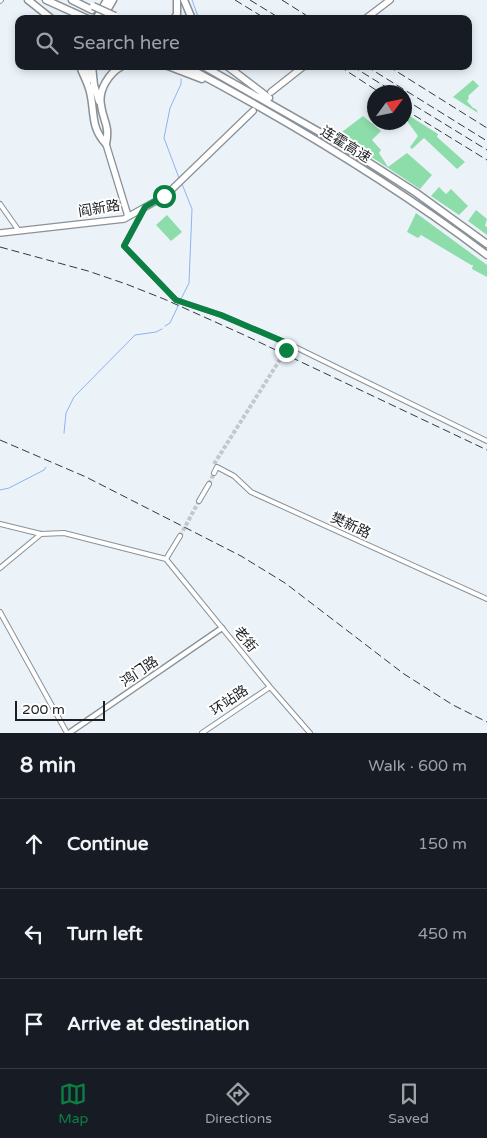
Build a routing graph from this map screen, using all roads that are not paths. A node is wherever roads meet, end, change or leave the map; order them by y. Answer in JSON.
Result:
{"nodes":[{"id":1,"x":28,"y":0,"type":"edge"},
{"id":2,"x":46,"y":0,"type":"edge"},
{"id":3,"x":72,"y":0,"type":"edge"},
{"id":4,"x":77,"y":0,"type":"edge"},
{"id":5,"x":107,"y":0,"type":"edge"},
{"id":6,"x":113,"y":0,"type":"edge"},
{"id":7,"x":177,"y":0,"type":"edge"},
{"id":8,"x":184,"y":0,"type":"edge"},
{"id":9,"x":390,"y":0,"type":"edge"},
{"id":10,"x":93,"y":8,"type":"junction"},
{"id":11,"x":47,"y":15,"type":"edge"},
{"id":12,"x":79,"y":15,"type":"edge"},
{"id":13,"x":98,"y":15,"type":"edge"},
{"id":14,"x":104,"y":15,"type":"edge"},
{"id":15,"x":107,"y":15,"type":"edge"},
{"id":16,"x":176,"y":15,"type":"edge"},
{"id":17,"x":190,"y":15,"type":"edge"},
{"id":18,"x":370,"y":15,"type":"edge"},
{"id":19,"x":81,"y":70,"type":"edge"},
{"id":20,"x":87,"y":70,"type":"edge"},
{"id":21,"x":92,"y":70,"type":"edge"},
{"id":22,"x":117,"y":70,"type":"edge"},
{"id":23,"x":178,"y":70,"type":"edge"},
{"id":24,"x":192,"y":70,"type":"edge"},
{"id":25,"x":210,"y":70,"type":"edge"},
{"id":26,"x":232,"y":70,"type":"edge"},
{"id":27,"x":299,"y":70,"type":"edge"},
{"id":28,"x":231,"y":91,"type":"junction"},
{"id":29,"x":271,"y":92,"type":"tunnel mouth"},
{"id":30,"x":90,"y":93,"type":"junction"},
{"id":31,"x":100,"y":105,"type":"junction"},
{"id":32,"x":253,"y":111,"type":"tunnel mouth"},
{"id":33,"x":294,"y":117,"type":"junction"},
{"id":34,"x":106,"y":144,"type":"junction"},
{"id":35,"x":0,"y":204,"type":"edge"},
{"id":36,"x":145,"y":207,"type":"junction"},
{"id":37,"x":128,"y":216,"type":"junction"},
{"id":38,"x":19,"y":231,"type":"junction"},
{"id":39,"x":0,"y":233,"type":"edge"},
{"id":40,"x":487,"y":244,"type":"edge"},
{"id":41,"x":487,"y":255,"type":"edge"},
{"id":42,"x":289,"y":344,"type":"junction"},
{"id":43,"x":286,"y":350,"type":"tunnel mouth"},
{"id":44,"x":487,"y":441,"type":"edge"},
{"id":45,"x":214,"y":473,"type":"dead end"},
{"id":46,"x":209,"y":484,"type":"tunnel mouth"},
{"id":47,"x":199,"y":501,"type":"tunnel mouth"},
{"id":48,"x":0,"y":524,"type":"edge"},
{"id":49,"x":41,"y":534,"type":"junction"},
{"id":50,"x":180,"y":536,"type":"tunnel mouth"},
{"id":51,"x":166,"y":559,"type":"junction"},
{"id":52,"x":0,"y":568,"type":"edge"},
{"id":53,"x":487,"y":599,"type":"edge"},
{"id":54,"x":0,"y":612,"type":"edge"},
{"id":55,"x":222,"y":628,"type":"junction"},
{"id":56,"x":270,"y":687,"type":"junction"},
{"id":57,"x":68,"y":733,"type":"edge"},
{"id":58,"x":202,"y":733,"type":"edge"},
{"id":59,"x":310,"y":733,"type":"edge"}],
"edges":[{"from":1,"to":11,"type":"highway"},
{"from":2,"to":12,"type":"highway"},
{"from":3,"to":10,"type":"highway"},
{"from":4,"to":10,"type":"highway"},
{"from":5,"to":13,"type":"highway"},
{"from":6,"to":14,"type":"highway"},
{"from":7,"to":16,"type":"highway"},
{"from":8,"to":17,"type":"highway"},
{"from":9,"to":18,"type":"main road"},
{"from":10,"to":15,"type":"highway","bridge":true},
{"from":19,"to":30,"type":"highway"},
{"from":20,"to":30,"type":"highway"},
{"from":21,"to":31,"type":"highway"},
{"from":22,"to":31,"type":"highway"},
{"from":23,"to":28,"type":"highway"},
{"from":24,"to":28,"type":"highway","name":"连霍高速"},
{"from":25,"to":33,"type":"highway","name":"连霍高速"},
{"from":26,"to":33,"type":"highway"},
{"from":27,"to":29,"type":"main road"},
{"from":28,"to":41,"type":"highway","name":"连霍高速"},
{"from":30,"to":34,"type":"highway"},
{"from":31,"to":34,"type":"highway"},
{"from":32,"to":36,"type":"main road","name":"阎新路"},
{"from":33,"to":40,"type":"highway","name":"连霍高速"},
{"from":34,"to":37,"type":"main road"},
{"from":35,"to":38,"type":"street"},
{"from":36,"to":37,"type":"main road","name":"阎新路"},
{"from":36,"to":42,"type":"street"},
{"from":37,"to":38,"type":"main road","name":"阎新路"},
{"from":38,"to":39,"type":"main road","name":"阎新路"},
{"from":42,"to":43,"type":"street"},
{"from":42,"to":44,"type":"street"},
{"from":45,"to":53,"type":"street","name":"樊新路"},
{"from":46,"to":47,"type":"street"},
{"from":48,"to":49,"type":"street"},
{"from":49,"to":51,"type":"street"},
{"from":49,"to":52,"type":"street"},
{"from":50,"to":51,"type":"street"},
{"from":51,"to":55,"type":"street","name":"老街"},
{"from":54,"to":57,"type":"street"},
{"from":55,"to":56,"type":"street","name":"老街"},
{"from":55,"to":57,"type":"street","name":"鸿门路"},
{"from":56,"to":58,"type":"street","name":"环站路"},
{"from":56,"to":59,"type":"street","name":"老街"}]}
